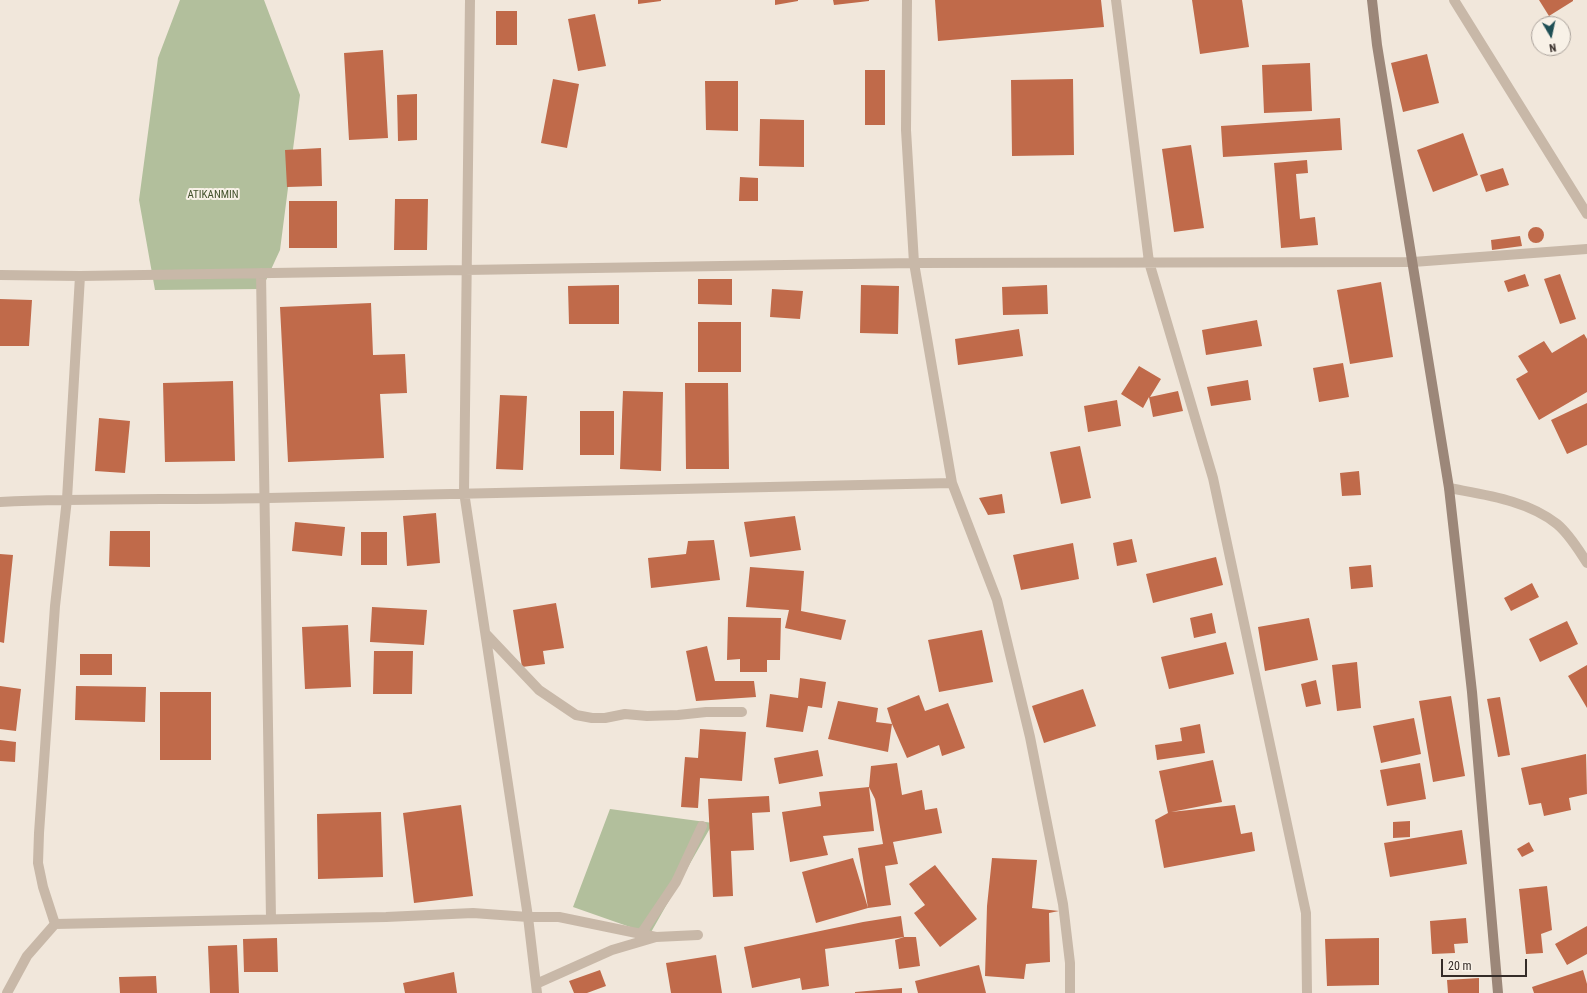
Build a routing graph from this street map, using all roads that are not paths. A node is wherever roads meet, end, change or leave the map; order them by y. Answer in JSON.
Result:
{"nodes":[{"id":1,"x":470,"y":0,"type":"edge"},
{"id":2,"x":907,"y":0,"type":"edge"},
{"id":3,"x":1116,"y":0,"type":"edge"},
{"id":4,"x":1372,"y":0,"type":"edge"},
{"id":5,"x":1454,"y":0,"type":"edge"},
{"id":6,"x":1587,"y":214,"type":"edge"},
{"id":7,"x":1587,"y":249,"type":"edge"},
{"id":8,"x":1149,"y":262,"type":"junction"},
{"id":9,"x":1413,"y":262,"type":"junction"},
{"id":10,"x":914,"y":263,"type":"junction"},
{"id":11,"x":467,"y":271,"type":"junction"},
{"id":12,"x":262,"y":273,"type":"junction"},
{"id":13,"x":0,"y":275,"type":"edge"},
{"id":14,"x":80,"y":276,"type":"junction"},
{"id":15,"x":952,"y":483,"type":"junction"},
{"id":16,"x":1449,"y":488,"type":"junction"},
{"id":17,"x":464,"y":492,"type":"junction"},
{"id":18,"x":265,"y":498,"type":"junction"},
{"id":19,"x":67,"y":499,"type":"junction"},
{"id":20,"x":0,"y":502,"type":"edge"},
{"id":21,"x":1587,"y":563,"type":"edge"},
{"id":22,"x":486,"y":634,"type":"junction"},
{"id":23,"x":742,"y":712,"type":"dead end"},
{"id":24,"x":702,"y":826,"type":"dead end"},
{"id":25,"x":528,"y":917,"type":"junction"},
{"id":26,"x":271,"y":919,"type":"junction"},
{"id":27,"x":55,"y":924,"type":"junction"},
{"id":28,"x":640,"y":934,"type":"junction"},
{"id":29,"x":698,"y":935,"type":"dead end"},
{"id":30,"x":656,"y":937,"type":"junction"},
{"id":31,"x":537,"y":988,"type":"edge"},
{"id":32,"x":7,"y":993,"type":"edge"},
{"id":33,"x":1070,"y":993,"type":"edge"},
{"id":34,"x":1307,"y":993,"type":"edge"},
{"id":35,"x":1498,"y":993,"type":"edge"}],
"edges":[{"from":1,"to":11,"type":"street"},
{"from":2,"to":10,"type":"street"},
{"from":3,"to":8,"type":"street"},
{"from":4,"to":9,"type":"street"},
{"from":5,"to":6,"type":"street"},
{"from":7,"to":9,"type":"street"},
{"from":8,"to":9,"type":"street"},
{"from":8,"to":10,"type":"street"},
{"from":8,"to":34,"type":"street"},
{"from":9,"to":16,"type":"street"},
{"from":10,"to":11,"type":"street"},
{"from":10,"to":15,"type":"street"},
{"from":11,"to":12,"type":"street"},
{"from":11,"to":17,"type":"street"},
{"from":12,"to":14,"type":"street"},
{"from":12,"to":18,"type":"street"},
{"from":13,"to":14,"type":"street"},
{"from":14,"to":19,"type":"street"},
{"from":15,"to":17,"type":"street"},
{"from":15,"to":33,"type":"street"},
{"from":16,"to":21,"type":"street"},
{"from":16,"to":35,"type":"street"},
{"from":17,"to":18,"type":"street"},
{"from":17,"to":22,"type":"street"},
{"from":18,"to":19,"type":"street"},
{"from":18,"to":26,"type":"street"},
{"from":19,"to":20,"type":"street"},
{"from":19,"to":27,"type":"street"},
{"from":22,"to":23,"type":"street"},
{"from":22,"to":25,"type":"street"},
{"from":24,"to":28,"type":"street"},
{"from":25,"to":26,"type":"street"},
{"from":25,"to":28,"type":"street"},
{"from":25,"to":31,"type":"street"},
{"from":26,"to":27,"type":"street"},
{"from":27,"to":32,"type":"street"},
{"from":28,"to":30,"type":"street"},
{"from":29,"to":30,"type":"street"},
{"from":30,"to":31,"type":"street"}]}
